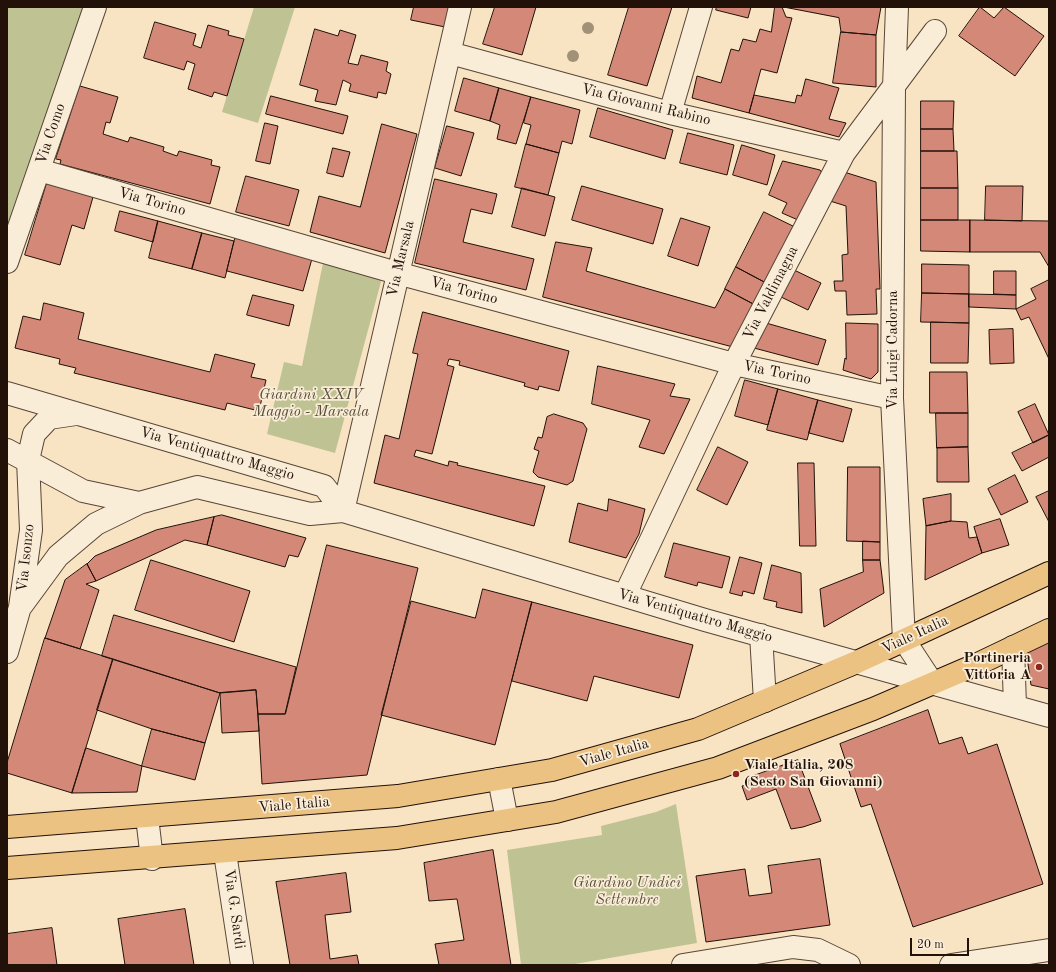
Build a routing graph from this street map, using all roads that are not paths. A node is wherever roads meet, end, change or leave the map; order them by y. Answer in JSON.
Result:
{"nodes":[{"id":1,"x":95,"y":7,"type":"edge"},
{"id":2,"x":460,"y":7,"type":"edge"},
{"id":3,"x":701,"y":7,"type":"edge"},
{"id":4,"x":896,"y":7,"type":"edge"},
{"id":5,"x":935,"y":31,"type":"dead end"},
{"id":6,"x":450,"y":53,"type":"junction"},
{"id":7,"x":894,"y":87,"type":"junction"},
{"id":8,"x":670,"y":112,"type":"junction"},
{"id":9,"x":844,"y":153,"type":"junction"},
{"id":10,"x":39,"y":170,"type":"junction"},
{"id":11,"x":7,"y":262,"type":"edge"},
{"id":12,"x":397,"y":273,"type":"junction"},
{"id":13,"x":734,"y":364,"type":"junction"},
{"id":14,"x":7,"y":393,"type":"edge"},
{"id":15,"x":892,"y":398,"type":"junction"},
{"id":16,"x":80,"y":414,"type":"junction"},
{"id":17,"x":7,"y":450,"type":"edge"},
{"id":18,"x":28,"y":460,"type":"junction"},
{"id":19,"x":139,"y":502,"type":"junction"},
{"id":20,"x":343,"y":511,"type":"junction"},
{"id":21,"x":1049,"y":573,"type":"edge"},
{"id":22,"x":625,"y":596,"type":"junction"},
{"id":23,"x":20,"y":607,"type":"junction"},
{"id":24,"x":1049,"y":630,"type":"edge"},
{"id":25,"x":761,"y":635,"type":"junction"},
{"id":26,"x":904,"y":640,"type":"junction"},
{"id":27,"x":1013,"y":647,"type":"junction"},
{"id":28,"x":7,"y":652,"type":"edge"},
{"id":29,"x":857,"y":662,"type":"junction"},
{"id":30,"x":933,"y":684,"type":"junction"},
{"id":31,"x":765,"y":701,"type":"junction"},
{"id":32,"x":1015,"y":706,"type":"junction"},
{"id":33,"x":1049,"y":716,"type":"edge"},
{"id":34,"x":499,"y":779,"type":"junction"},
{"id":35,"x":147,"y":817,"type":"junction"},
{"id":36,"x":507,"y":820,"type":"junction"},
{"id":37,"x":7,"y":827,"type":"edge"},
{"id":38,"x":225,"y":853,"type":"junction"},
{"id":39,"x":152,"y":859,"type":"junction"},
{"id":40,"x":7,"y":868,"type":"edge"},
{"id":41,"x":1049,"y":950,"type":"edge"},
{"id":42,"x":242,"y":965,"type":"edge"},
{"id":43,"x":683,"y":965,"type":"edge"},
{"id":44,"x":849,"y":965,"type":"edge"},
{"id":45,"x":951,"y":965,"type":"edge"}],
"edges":[{"from":1,"to":10,"type":"street","name":"Via Como"},
{"from":2,"to":6,"type":"street","name":"Via Marsala"},
{"from":3,"to":8,"type":"street"},
{"from":4,"to":7,"type":"street","name":"Via Luigi Cadorna"},
{"from":5,"to":7,"type":"street","name":"Via Valdimagna"},
{"from":6,"to":8,"type":"street","name":"Via Giovanni Rabino"},
{"from":6,"to":12,"type":"street","name":"Via Marsala"},
{"from":7,"to":9,"type":"street","name":"Via Valdimagna"},
{"from":7,"to":15,"type":"street","name":"Via Luigi Cadorna"},
{"from":8,"to":9,"type":"street","name":"Via Giovanni Rabino"},
{"from":9,"to":13,"type":"street","name":"Via Valdimagna"},
{"from":10,"to":11,"type":"street","name":"Via Como"},
{"from":10,"to":12,"type":"street","name":"Via Torino"},
{"from":12,"to":13,"type":"street","name":"Via Torino"},
{"from":12,"to":20,"type":"street","name":"Via Marsala"},
{"from":13,"to":15,"type":"street","name":"Via Torino"},
{"from":13,"to":22,"type":"street","name":"Via Valdimagna"},
{"from":14,"to":16,"type":"street","name":"Via Ventiquattro Maggio"},
{"from":15,"to":26,"type":"street","name":"Via Luigi Cadorna"},
{"from":16,"to":18,"type":"street","name":"Via Ventiquattro Maggio"},
{"from":16,"to":20,"type":"street","name":"Via Ventiquattro Maggio"},
{"from":17,"to":18,"type":"street","name":"Via Ventiquattro Maggio"},
{"from":18,"to":19,"type":"street","name":"Via Ventiquattro Maggio"},
{"from":18,"to":23,"type":"street","name":"Via Isonzo"},
{"from":19,"to":20,"type":"street","name":"Via Ventiquattro Maggio"},
{"from":19,"to":23,"type":"street","name":"Via Isonzo"},
{"from":20,"to":22,"type":"street","name":"Via Ventiquattro Maggio"},
{"from":21,"to":26,"type":"main road","name":"Viale Italia"},
{"from":22,"to":25,"type":"street","name":"Via Ventiquattro Maggio"},
{"from":23,"to":28,"type":"street","name":"Via Isonzo"},
{"from":24,"to":27,"type":"main road"},
{"from":25,"to":29,"type":"street","name":"Via Ventiquattro Maggio"},
{"from":25,"to":31,"type":"street"},
{"from":26,"to":29,"type":"main road","name":"Viale Italia"},
{"from":26,"to":30,"type":"street"},
{"from":27,"to":30,"type":"main road"},
{"from":27,"to":32,"type":"street"},
{"from":29,"to":30,"type":"street","name":"Via Ventiquattro Maggio"},
{"from":29,"to":31,"type":"main road","name":"Viale Italia"},
{"from":30,"to":32,"type":"street","name":"Via Ventiquattro Maggio"},
{"from":30,"to":36,"type":"main road"},
{"from":31,"to":34,"type":"main road","name":"Viale Italia"},
{"from":32,"to":33,"type":"street","name":"Via Ventiquattro Maggio"},
{"from":34,"to":35,"type":"main road","name":"Viale Italia"},
{"from":34,"to":36,"type":"street"},
{"from":35,"to":37,"type":"main road","name":"Viale Italia"},
{"from":35,"to":39,"type":"street"},
{"from":36,"to":38,"type":"main road"},
{"from":38,"to":39,"type":"main road"},
{"from":38,"to":42,"type":"street","name":"Via G. Sardi"},
{"from":39,"to":40,"type":"main road"},
{"from":41,"to":45,"type":"street"},
{"from":43,"to":44,"type":"street"}]}
